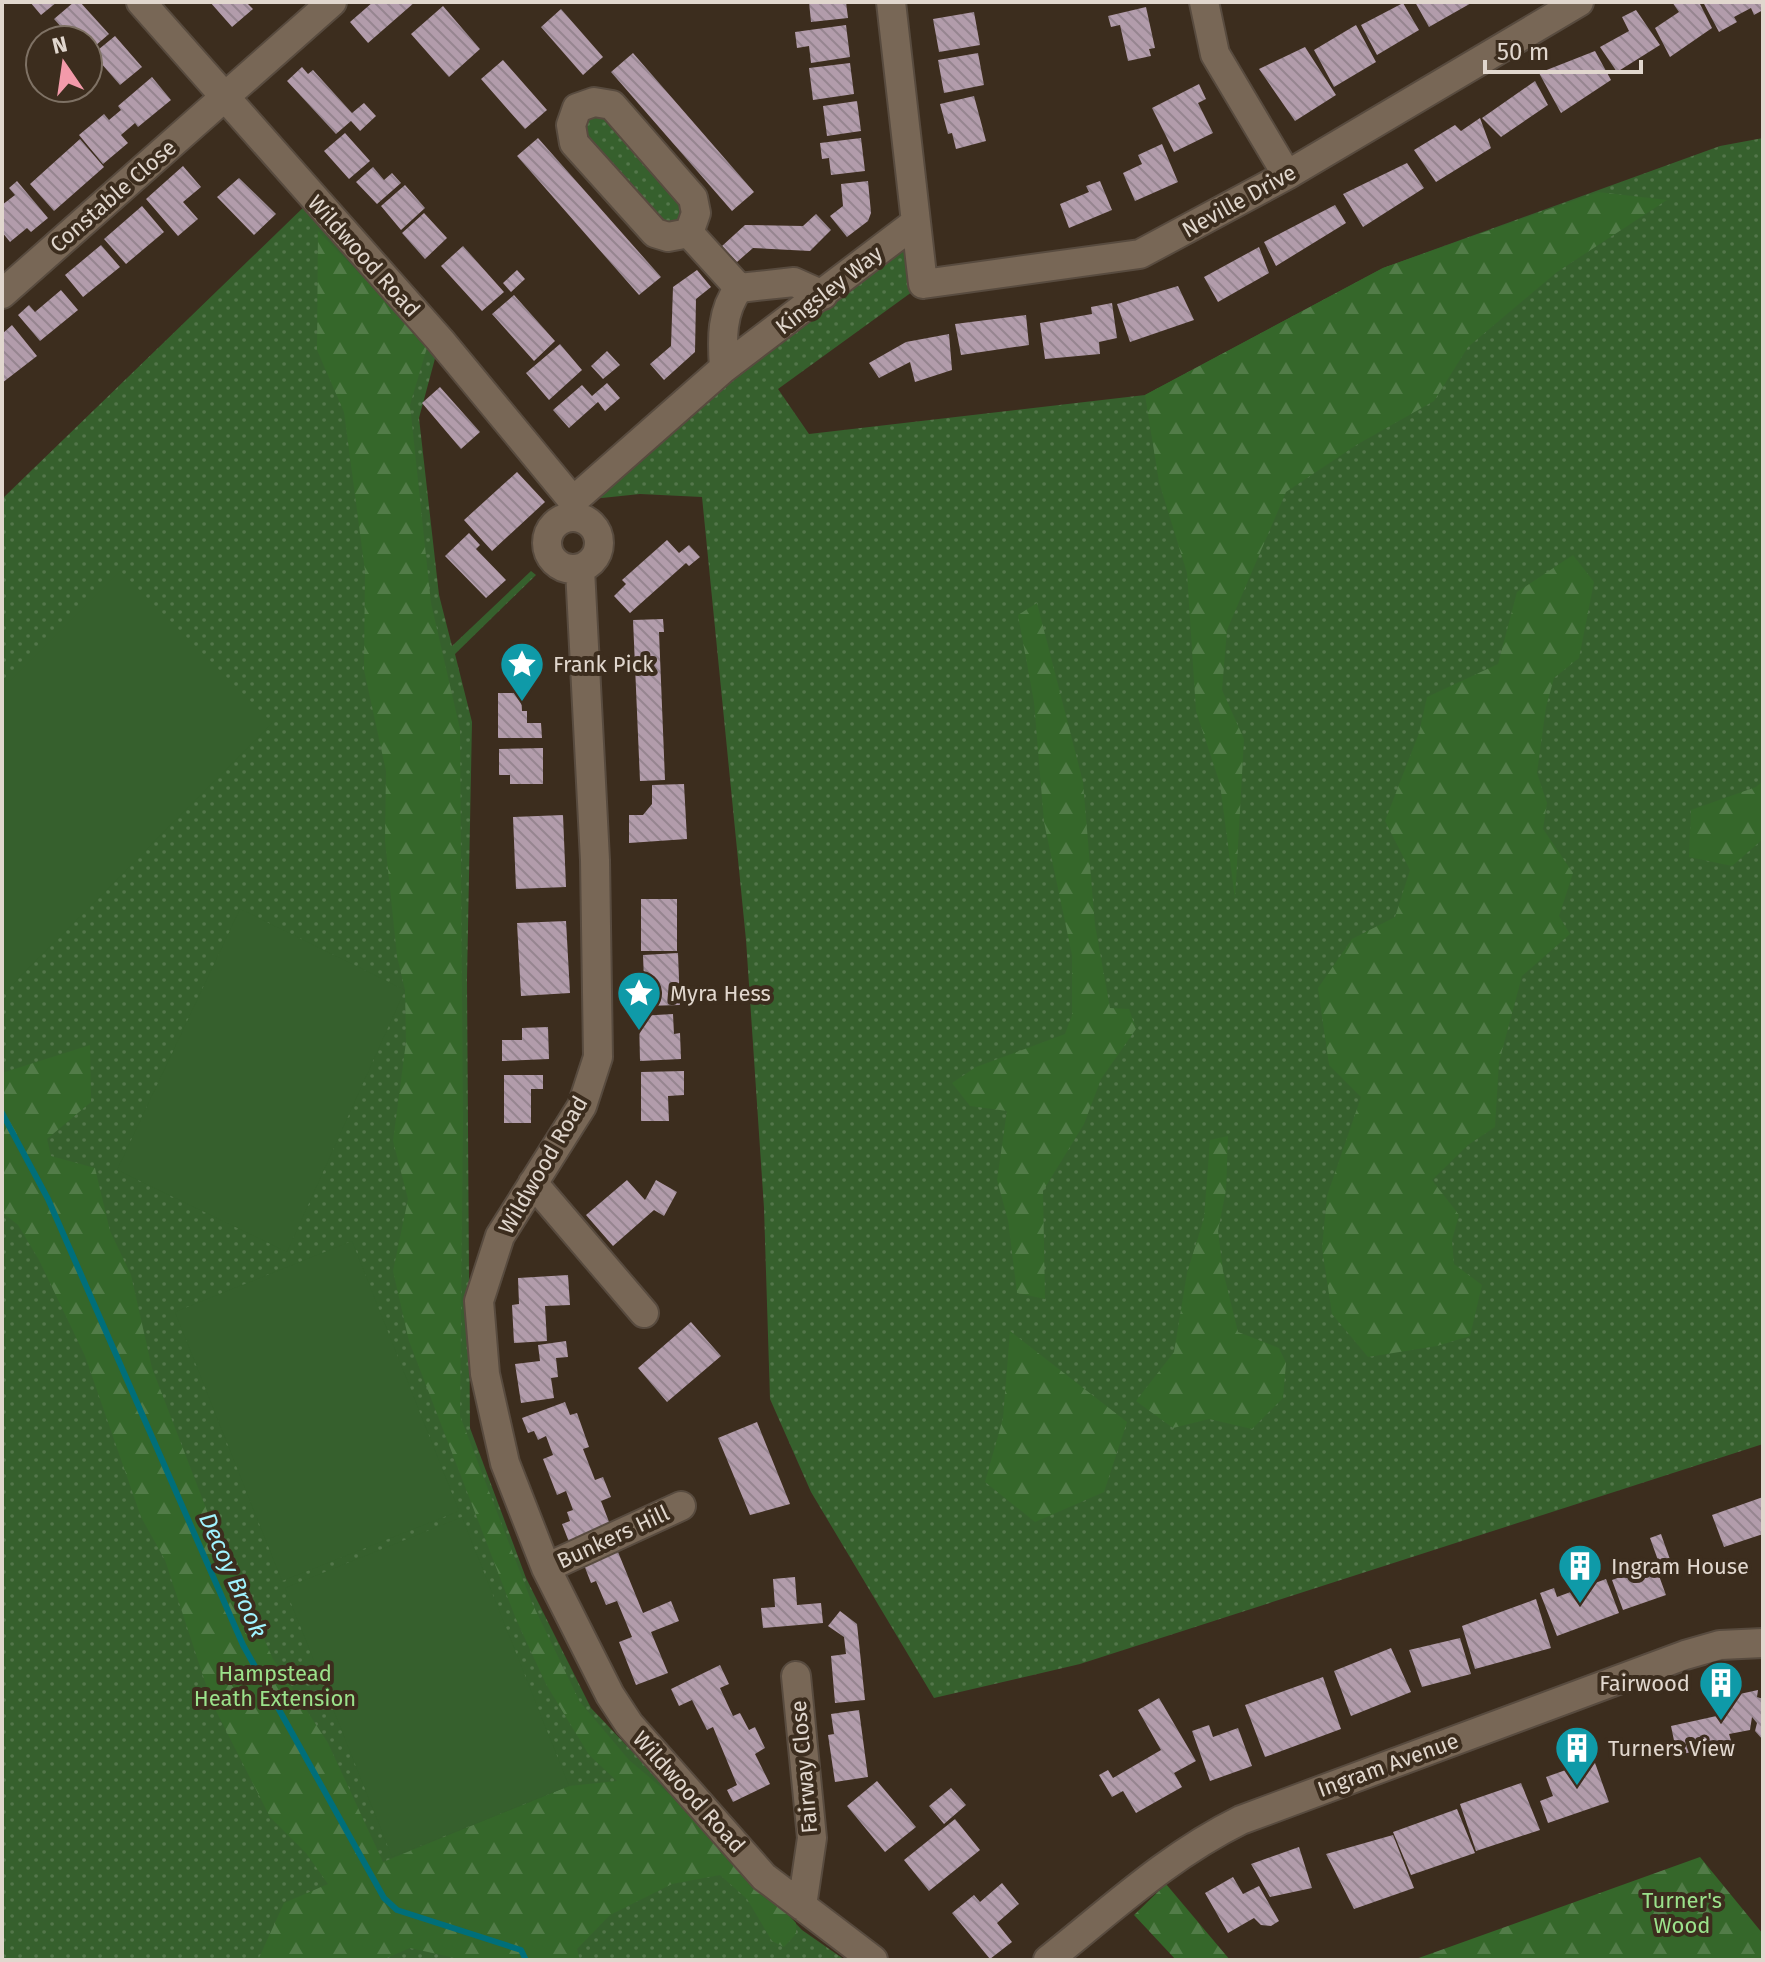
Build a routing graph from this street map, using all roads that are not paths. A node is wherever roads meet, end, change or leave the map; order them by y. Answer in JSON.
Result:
{"nodes":[{"id":1,"x":141,"y":2,"type":"edge"},
{"id":2,"x":332,"y":2,"type":"edge"},
{"id":3,"x":891,"y":2,"type":"edge"},
{"id":4,"x":1204,"y":2,"type":"edge"},
{"id":5,"x":1579,"y":2,"type":"edge"},
{"id":6,"x":224,"y":98,"type":"junction"},
{"id":7,"x":1287,"y":175,"type":"junction"},
{"id":8,"x":915,"y":223,"type":"junction"},
{"id":9,"x":689,"y":233,"type":"junction"},
{"id":10,"x":739,"y":288,"type":"junction"},
{"id":11,"x":2,"y":294,"type":"edge"},
{"id":12,"x":823,"y":295,"type":"junction"},
{"id":13,"x":724,"y":368,"type":"junction"},
{"id":14,"x":574,"y":509,"type":"junction"},
{"id":15,"x":580,"y":569,"type":"junction"},
{"id":16,"x":533,"y":1183,"type":"junction"},
{"id":17,"x":644,"y":1313,"type":"dead end"},
{"id":18,"x":681,"y":1506,"type":"dead end"},
{"id":19,"x":546,"y":1568,"type":"junction"},
{"id":20,"x":1763,"y":1643,"type":"edge"},
{"id":21,"x":796,"y":1676,"type":"dead end"},
{"id":22,"x":802,"y":1906,"type":"junction"},
{"id":23,"x":873,"y":1960,"type":"edge"},
{"id":24,"x":1048,"y":1960,"type":"edge"}],
"edges":[{"from":1,"to":6,"type":"street","name":"Wildwood Road"},
{"from":2,"to":6,"type":"street","name":"Constable Close"},
{"from":3,"to":8,"type":"street"},
{"from":4,"to":7,"type":"street"},
{"from":5,"to":7,"type":"street","name":"Neville Drive"},
{"from":6,"to":11,"type":"street","name":"Constable Close"},
{"from":6,"to":14,"type":"street","name":"Wildwood Road"},
{"from":7,"to":8,"type":"street","name":"Neville Drive"},
{"from":8,"to":12,"type":"street","name":"Kingsley Way"},
{"from":9,"to":9,"type":"street"},
{"from":9,"to":10,"type":"street"},
{"from":10,"to":12,"type":"street"},
{"from":10,"to":13,"type":"street"},
{"from":12,"to":13,"type":"street","name":"Kingsley Way"},
{"from":13,"to":14,"type":"street","name":"Kingsley Way"},
{"from":14,"to":15,"type":"street"},
{"from":14,"to":15,"type":"street"},
{"from":15,"to":16,"type":"street","name":"Wildwood Road"},
{"from":16,"to":17,"type":"street"},
{"from":16,"to":19,"type":"street","name":"Wildwood Road"},
{"from":18,"to":19,"type":"street","name":"Bunkers Hill"},
{"from":19,"to":22,"type":"street","name":"Wildwood Road"},
{"from":20,"to":24,"type":"street","name":"Ingram Avenue"},
{"from":21,"to":22,"type":"street","name":"Fairway Close"},
{"from":22,"to":23,"type":"street","name":"Wildwood Road"}]}
